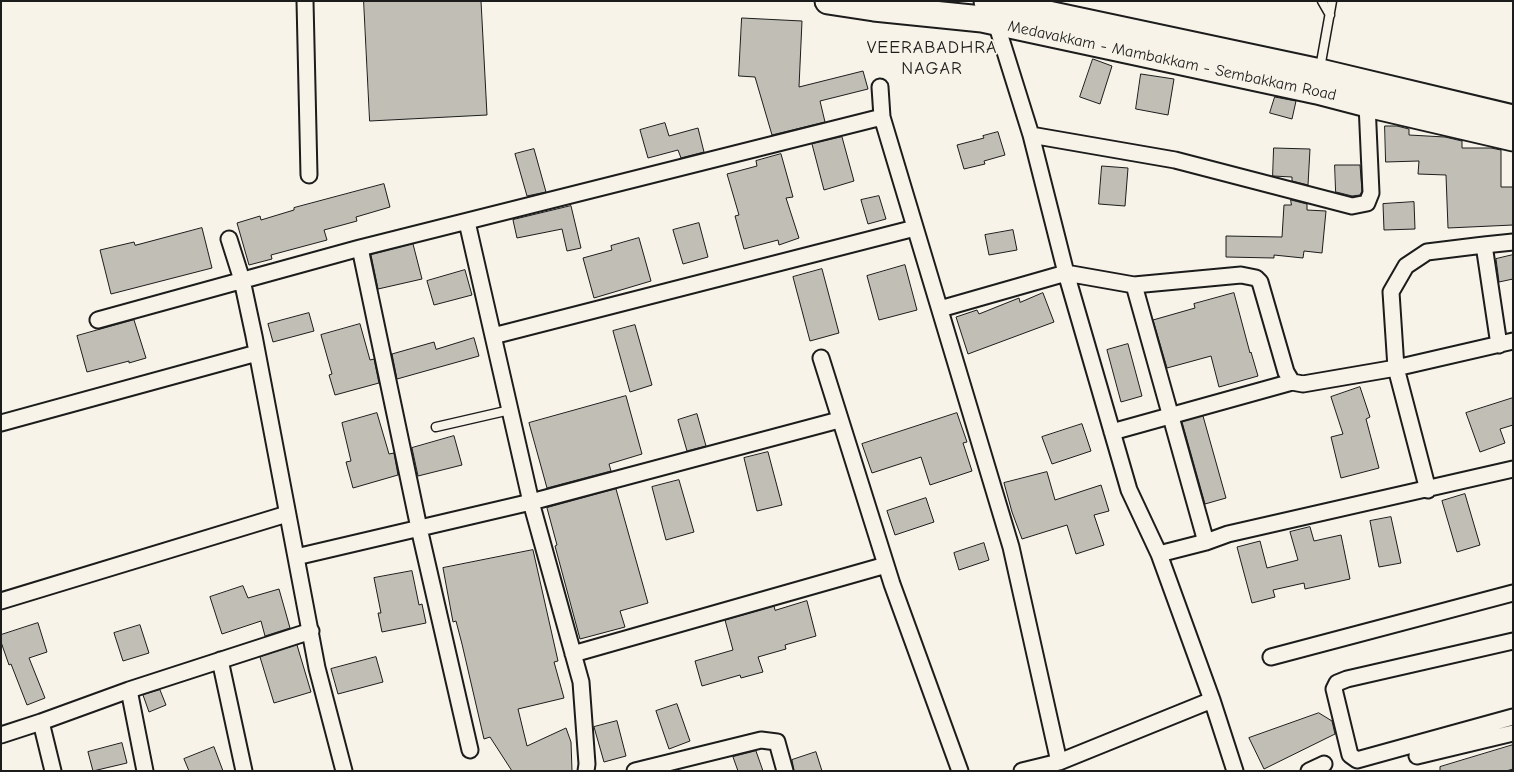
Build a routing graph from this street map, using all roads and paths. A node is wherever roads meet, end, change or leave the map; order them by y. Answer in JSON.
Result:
{"nodes":[{"id":1,"x":305,"y":1,"type":"edge"},
{"id":2,"x":828,"y":1,"type":"edge"},
{"id":3,"x":1322,"y":1,"type":"edge"},
{"id":4,"x":1332,"y":1,"type":"edge"},
{"id":5,"x":993,"y":9,"type":"edge"},
{"id":6,"x":1330,"y":15,"type":"junction"},
{"id":7,"x":1318,"y":82,"type":"junction"},
{"id":8,"x":880,"y":88,"type":"dead end"},
{"id":9,"x":1367,"y":104,"type":"junction"},
{"id":10,"x":882,"y":117,"type":"junction"},
{"id":11,"x":1513,"y":118,"type":"edge"},
{"id":12,"x":1031,"y":135,"type":"junction"},
{"id":13,"x":1513,"y":138,"type":"edge"},
{"id":14,"x":309,"y":175,"type":"dead end"},
{"id":15,"x":468,"y":222,"type":"junction"},
{"id":16,"x":916,"y":228,"type":"junction"},
{"id":17,"x":230,"y":239,"type":"dead end"},
{"id":18,"x":1513,"y":242,"type":"edge"},
{"id":19,"x":1484,"y":245,"type":"junction"},
{"id":20,"x":360,"y":248,"type":"junction"},
{"id":21,"x":1066,"y":273,"type":"junction"},
{"id":22,"x":242,"y":280,"type":"junction"},
{"id":23,"x":1134,"y":284,"type":"junction"},
{"id":24,"x":940,"y":309,"type":"junction"},
{"id":25,"x":98,"y":320,"type":"dead end"},
{"id":26,"x":493,"y":336,"type":"junction"},
{"id":27,"x":1506,"y":343,"type":"edge"},
{"id":28,"x":257,"y":353,"type":"junction"},
{"id":29,"x":821,"y":358,"type":"dead end"},
{"id":30,"x":1396,"y":368,"type":"junction"},
{"id":31,"x":1292,"y":382,"type":"junction"},
{"id":32,"x":510,"y":410,"type":"junction"},
{"id":33,"x":1170,"y":416,"type":"junction"},
{"id":34,"x":839,"y":420,"type":"junction"},
{"id":35,"x":1,"y":423,"type":"edge"},
{"id":36,"x":436,"y":427,"type":"dead end"},
{"id":37,"x":1112,"y":432,"type":"junction"},
{"id":38,"x":1513,"y":469,"type":"edge"},
{"id":39,"x":1428,"y":490,"type":"junction"},
{"id":40,"x":531,"y":502,"type":"junction"},
{"id":41,"x":287,"y":514,"type":"junction"},
{"id":42,"x":419,"y":528,"type":"junction"},
{"id":43,"x":1206,"y":542,"type":"junction"},
{"id":44,"x":1159,"y":554,"type":"junction"},
{"id":45,"x":296,"y":557,"type":"junction"},
{"id":46,"x":886,"y":566,"type":"junction"},
{"id":47,"x":1513,"y":593,"type":"edge"},
{"id":48,"x":1,"y":601,"type":"edge"},
{"id":49,"x":311,"y":631,"type":"junction"},
{"id":50,"x":1513,"y":641,"type":"edge"},
{"id":51,"x":573,"y":654,"type":"junction"},
{"id":52,"x":1271,"y":657,"type":"dead end"},
{"id":53,"x":220,"y":660,"type":"junction"},
{"id":54,"x":129,"y":690,"type":"junction"},
{"id":55,"x":1212,"y":700,"type":"junction"},
{"id":56,"x":1513,"y":717,"type":"edge"},
{"id":57,"x":42,"y":722,"type":"junction"},
{"id":58,"x":1513,"y":733,"type":"edge"},
{"id":59,"x":1,"y":735,"type":"edge"},
{"id":60,"x":470,"y":750,"type":"dead end"},
{"id":61,"x":1418,"y":756,"type":"dead end"},
{"id":62,"x":1059,"y":762,"type":"junction"},
{"id":63,"x":1324,"y":764,"type":"dead end"},
{"id":64,"x":53,"y":771,"type":"edge"},
{"id":65,"x":145,"y":771,"type":"edge"},
{"id":66,"x":244,"y":771,"type":"edge"},
{"id":67,"x":344,"y":771,"type":"edge"},
{"id":68,"x":586,"y":771,"type":"edge"},
{"id":69,"x":635,"y":771,"type":"edge"},
{"id":70,"x":785,"y":771,"type":"edge"},
{"id":71,"x":960,"y":771,"type":"edge"},
{"id":72,"x":1022,"y":771,"type":"edge"},
{"id":73,"x":1235,"y":771,"type":"edge"},
{"id":74,"x":1309,"y":771,"type":"edge"}],
"edges":[{"from":1,"to":14,"type":"street"},
{"from":2,"to":5,"type":"main road","name":"Medavakkam - Mambakkam - Sembakkam Road"},
{"from":3,"to":6,"type":"lane"},
{"from":4,"to":6,"type":"lane"},
{"from":5,"to":7,"type":"main road","name":"Medavakkam - Mambakkam - Sembakkam Road"},
{"from":5,"to":12,"type":"street"},
{"from":6,"to":7,"type":"lane"},
{"from":7,"to":9,"type":"main road","name":"Medavakkam - Mambakkam - Sembakkam Road"},
{"from":7,"to":11,"type":"main road","name":"Medavakkam - Mambakkam - Sembakkam Road"},
{"from":8,"to":10,"type":"street"},
{"from":9,"to":12,"type":"street"},
{"from":9,"to":13,"type":"main road","name":"Medavakkam - Mambakkam - Sembakkam Road"},
{"from":10,"to":15,"type":"street"},
{"from":10,"to":16,"type":"street"},
{"from":12,"to":21,"type":"street"},
{"from":15,"to":20,"type":"street"},
{"from":15,"to":26,"type":"street"},
{"from":16,"to":24,"type":"street"},
{"from":16,"to":26,"type":"street"},
{"from":17,"to":22,"type":"street"},
{"from":18,"to":19,"type":"street"},
{"from":19,"to":27,"type":"street"},
{"from":19,"to":30,"type":"street"},
{"from":20,"to":22,"type":"street"},
{"from":20,"to":42,"type":"street"},
{"from":21,"to":23,"type":"street"},
{"from":21,"to":24,"type":"street"},
{"from":21,"to":37,"type":"street"},
{"from":22,"to":25,"type":"street"},
{"from":22,"to":28,"type":"street"},
{"from":23,"to":31,"type":"street"},
{"from":23,"to":33,"type":"street"},
{"from":24,"to":62,"type":"street"},
{"from":26,"to":32,"type":"street"},
{"from":27,"to":30,"type":"street"},
{"from":28,"to":35,"type":"street"},
{"from":28,"to":41,"type":"street"},
{"from":29,"to":34,"type":"street"},
{"from":30,"to":31,"type":"street"},
{"from":30,"to":39,"type":"street"},
{"from":31,"to":33,"type":"street"},
{"from":32,"to":36,"type":"lane"},
{"from":32,"to":40,"type":"street"},
{"from":33,"to":37,"type":"street"},
{"from":33,"to":43,"type":"street"},
{"from":34,"to":40,"type":"street"},
{"from":34,"to":46,"type":"street"},
{"from":37,"to":44,"type":"street"},
{"from":38,"to":39,"type":"street"},
{"from":39,"to":43,"type":"street"},
{"from":40,"to":42,"type":"street"},
{"from":40,"to":51,"type":"street"},
{"from":41,"to":45,"type":"street"},
{"from":41,"to":48,"type":"street"},
{"from":42,"to":45,"type":"street"},
{"from":42,"to":60,"type":"street"},
{"from":43,"to":44,"type":"street"},
{"from":44,"to":55,"type":"street"},
{"from":45,"to":49,"type":"street"},
{"from":46,"to":51,"type":"street"},
{"from":46,"to":71,"type":"street"},
{"from":47,"to":52,"type":"street"},
{"from":49,"to":53,"type":"street"},
{"from":49,"to":67,"type":"street"},
{"from":50,"to":56,"type":"street"},
{"from":51,"to":68,"type":"street"},
{"from":53,"to":54,"type":"street"},
{"from":53,"to":66,"type":"street"},
{"from":54,"to":57,"type":"street"},
{"from":54,"to":65,"type":"street"},
{"from":55,"to":62,"type":"street"},
{"from":55,"to":73,"type":"street"},
{"from":57,"to":59,"type":"street"},
{"from":57,"to":64,"type":"street"},
{"from":58,"to":61,"type":"street"},
{"from":62,"to":72,"type":"street"},
{"from":63,"to":74,"type":"street"},
{"from":69,"to":70,"type":"street"}]}
